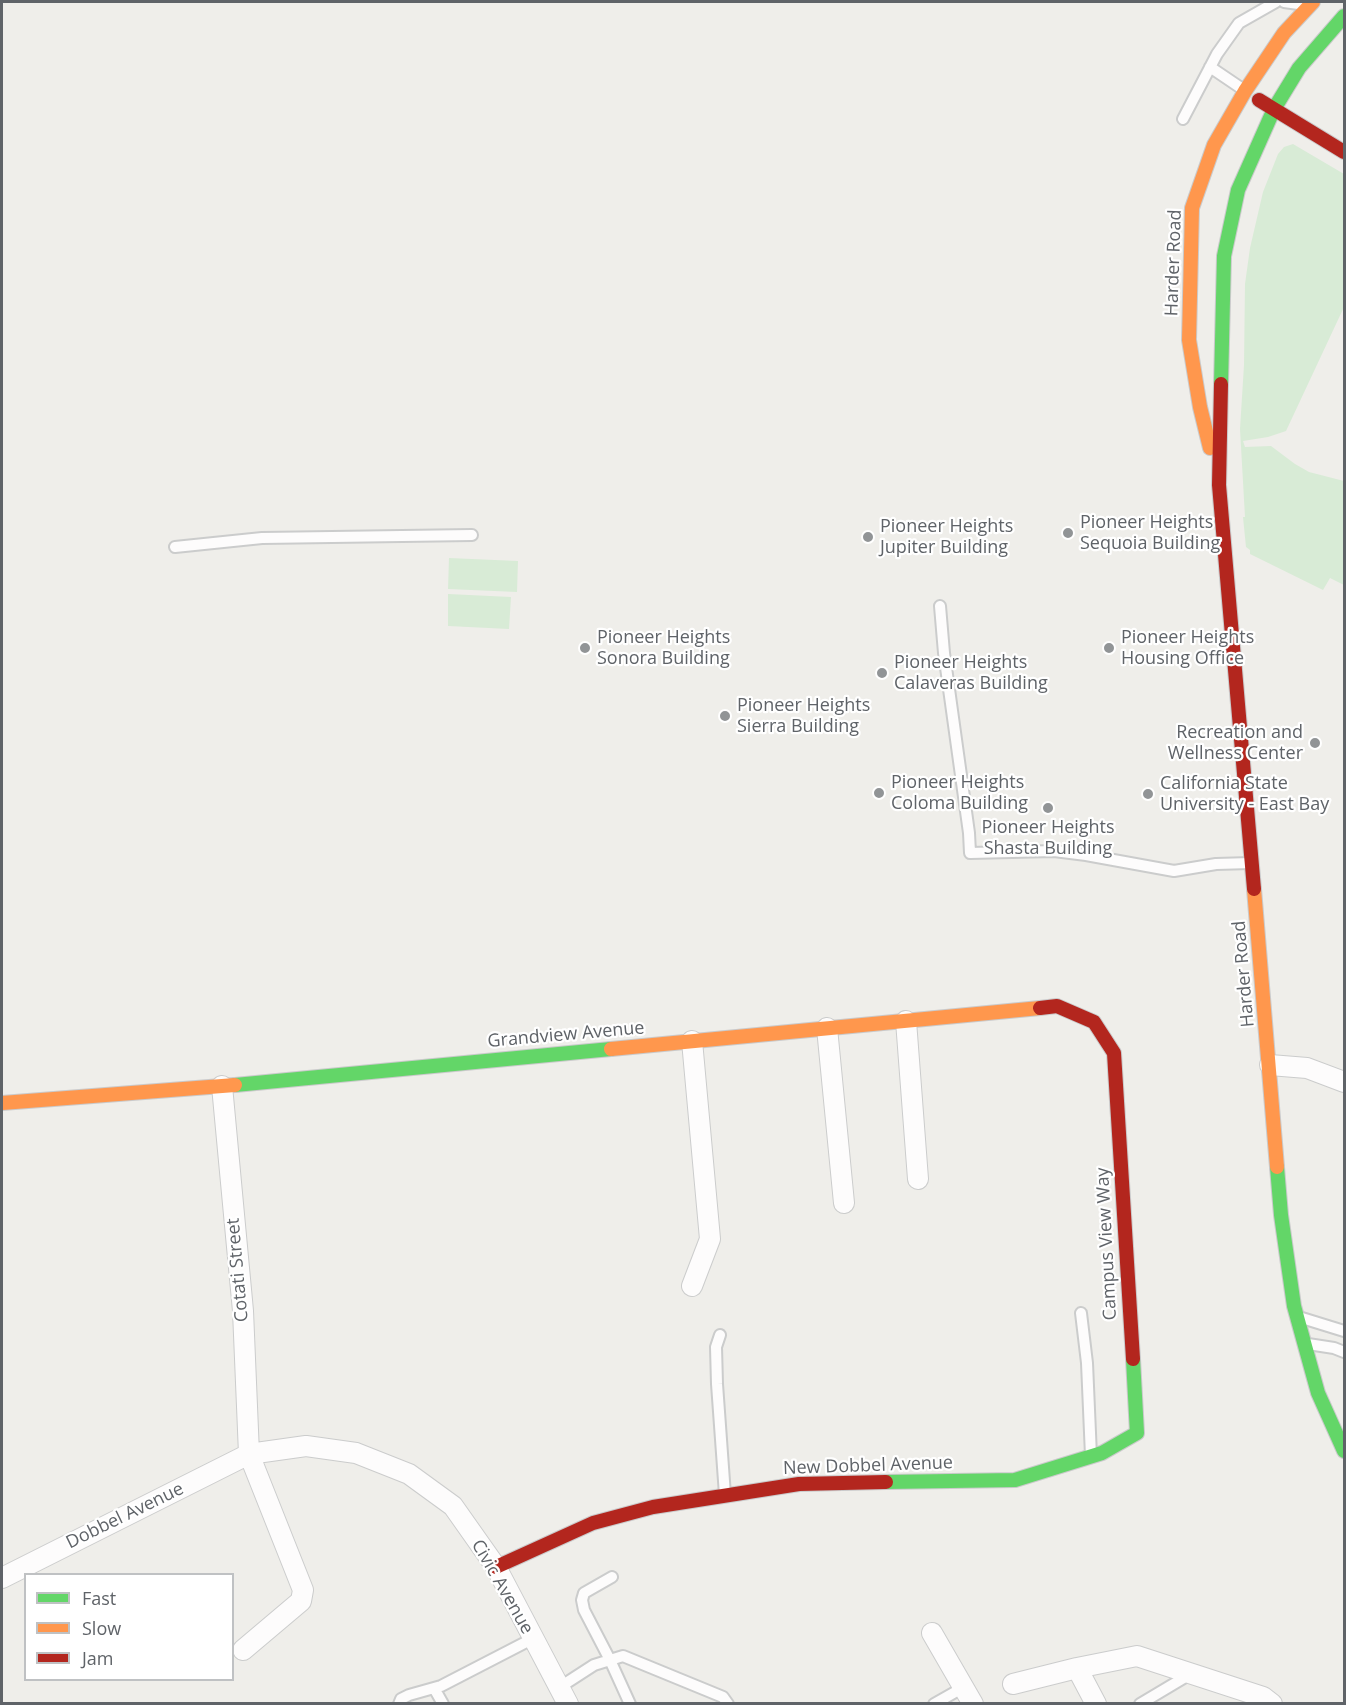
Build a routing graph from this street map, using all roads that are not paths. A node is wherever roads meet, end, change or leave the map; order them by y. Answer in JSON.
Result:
{"nodes":[{"id":1,"x":1276,"y":2,"type":"edge"},
{"id":2,"x":1284,"y":2,"type":"edge"},
{"id":3,"x":1311,"y":3,"type":"edge"},
{"id":4,"x":1344,"y":16,"type":"edge"},
{"id":5,"x":1210,"y":67,"type":"junction"},
{"id":6,"x":1245,"y":91,"type":"junction"},
{"id":7,"x":1274,"y":109,"type":"junction"},
{"id":8,"x":1183,"y":119,"type":"dead end"},
{"id":9,"x":1344,"y":152,"type":"edge"},
{"id":10,"x":1219,"y":485,"type":"junction"},
{"id":11,"x":472,"y":535,"type":"dead end"},
{"id":12,"x":175,"y":547,"type":"dead end"},
{"id":13,"x":940,"y":606,"type":"dead end"},
{"id":14,"x":1251,"y":863,"type":"junction"},
{"id":15,"x":906,"y":1021,"type":"junction"},
{"id":16,"x":827,"y":1028,"type":"junction"},
{"id":17,"x":692,"y":1041,"type":"junction"},
{"id":18,"x":1114,"y":1053,"type":"joint"},
{"id":19,"x":1270,"y":1065,"type":"junction"},
{"id":20,"x":1344,"y":1082,"type":"edge"},
{"id":21,"x":222,"y":1086,"type":"junction"},
{"id":22,"x":2,"y":1103,"type":"edge"},
{"id":23,"x":918,"y":1179,"type":"dead end"},
{"id":24,"x":844,"y":1203,"type":"dead end"},
{"id":25,"x":692,"y":1286,"type":"dead end"},
{"id":26,"x":1082,"y":1313,"type":"dead end"},
{"id":27,"x":1297,"y":1317,"type":"junction"},
{"id":28,"x":1344,"y":1331,"type":"edge"},
{"id":29,"x":720,"y":1335,"type":"dead end"},
{"id":30,"x":1304,"y":1344,"type":"junction"},
{"id":31,"x":1344,"y":1352,"type":"edge"},
{"id":32,"x":1137,"y":1433,"type":"joint"},
{"id":33,"x":1344,"y":1451,"type":"edge"},
{"id":34,"x":249,"y":1454,"type":"junction"},
{"id":35,"x":1091,"y":1456,"type":"junction"},
{"id":36,"x":725,"y":1496,"type":"junction"},
{"id":37,"x":496,"y":1567,"type":"junction"},
{"id":38,"x":612,"y":1577,"type":"dead end"},
{"id":39,"x":2,"y":1578,"type":"edge"},
{"id":40,"x":932,"y":1633,"type":"dead end"},
{"id":41,"x":532,"y":1639,"type":"junction"},
{"id":42,"x":243,"y":1650,"type":"dead end"},
{"id":43,"x":610,"y":1660,"type":"junction"},
{"id":44,"x":1077,"y":1668,"type":"junction"},
{"id":45,"x":1192,"y":1673,"type":"junction"},
{"id":46,"x":1013,"y":1684,"type":"dead end"},
{"id":47,"x":434,"y":1688,"type":"junction"},
{"id":48,"x":564,"y":1695,"type":"edge"},
{"id":49,"x":968,"y":1695,"type":"edge"},
{"id":50,"x":399,"y":1704,"type":"edge"},
{"id":51,"x":443,"y":1704,"type":"edge"},
{"id":52,"x":630,"y":1704,"type":"edge"},
{"id":53,"x":728,"y":1704,"type":"edge"},
{"id":54,"x":934,"y":1704,"type":"edge"},
{"id":55,"x":1096,"y":1704,"type":"edge"},
{"id":56,"x":1140,"y":1704,"type":"edge"},
{"id":57,"x":1272,"y":1704,"type":"edge"}],
"edges":[{"from":1,"to":5,"type":"lane"},
{"from":2,"to":3,"type":"lane"},
{"from":3,"to":6,"type":"street","name":"Harder Road"},
{"from":4,"to":7,"type":"street","name":"Harder Road"},
{"from":5,"to":6,"type":"lane"},
{"from":5,"to":8,"type":"lane"},
{"from":6,"to":7,"type":"street"},
{"from":6,"to":10,"type":"street","name":"Harder Road"},
{"from":7,"to":9,"type":"street"},
{"from":7,"to":10,"type":"street","name":"Harder Road"},
{"from":10,"to":14,"type":"street","name":"Harder Road"},
{"from":11,"to":12,"type":"lane"},
{"from":13,"to":14,"type":"lane"},
{"from":14,"to":19,"type":"street","name":"Harder Road"},
{"from":15,"to":16,"type":"street","name":"Grandview Avenue"},
{"from":15,"to":18,"type":"street","name":"Grandview Avenue"},
{"from":15,"to":23,"type":"street"},
{"from":16,"to":17,"type":"street","name":"Grandview Avenue"},
{"from":16,"to":24,"type":"street"},
{"from":17,"to":21,"type":"street","name":"Grandview Avenue"},
{"from":17,"to":25,"type":"street"},
{"from":18,"to":32,"type":"street","name":"Campus View Way"},
{"from":19,"to":20,"type":"street"},
{"from":19,"to":27,"type":"street","name":"Harder Road"},
{"from":21,"to":22,"type":"street","name":"Grandview Avenue"},
{"from":21,"to":34,"type":"street","name":"Cotati Street"},
{"from":26,"to":35,"type":"lane"},
{"from":27,"to":28,"type":"lane"},
{"from":27,"to":30,"type":"street","name":"Harder Road"},
{"from":29,"to":36,"type":"lane"},
{"from":30,"to":31,"type":"lane"},
{"from":30,"to":33,"type":"street","name":"Harder Road"},
{"from":32,"to":35,"type":"street","name":"New Dobbel Avenue"},
{"from":34,"to":37,"type":"street","name":"Civic Avenue"},
{"from":34,"to":39,"type":"street","name":"Dobbel Avenue"},
{"from":34,"to":42,"type":"street","name":"Cotati Street"},
{"from":35,"to":36,"type":"street","name":"New Dobbel Avenue"},
{"from":36,"to":37,"type":"street","name":"New Dobbel Avenue"},
{"from":37,"to":41,"type":"street","name":"Civic Avenue"},
{"from":38,"to":43,"type":"lane"},
{"from":40,"to":49,"type":"street"},
{"from":41,"to":47,"type":"lane"},
{"from":41,"to":48,"type":"street","name":"Civic Avenue"},
{"from":43,"to":48,"type":"lane"},
{"from":43,"to":52,"type":"lane"},
{"from":43,"to":53,"type":"lane"},
{"from":44,"to":45,"type":"street"},
{"from":44,"to":46,"type":"street"},
{"from":44,"to":55,"type":"street"},
{"from":45,"to":56,"type":"lane"},
{"from":45,"to":57,"type":"street"},
{"from":47,"to":50,"type":"lane"},
{"from":47,"to":51,"type":"lane"},
{"from":49,"to":54,"type":"lane"}]}
